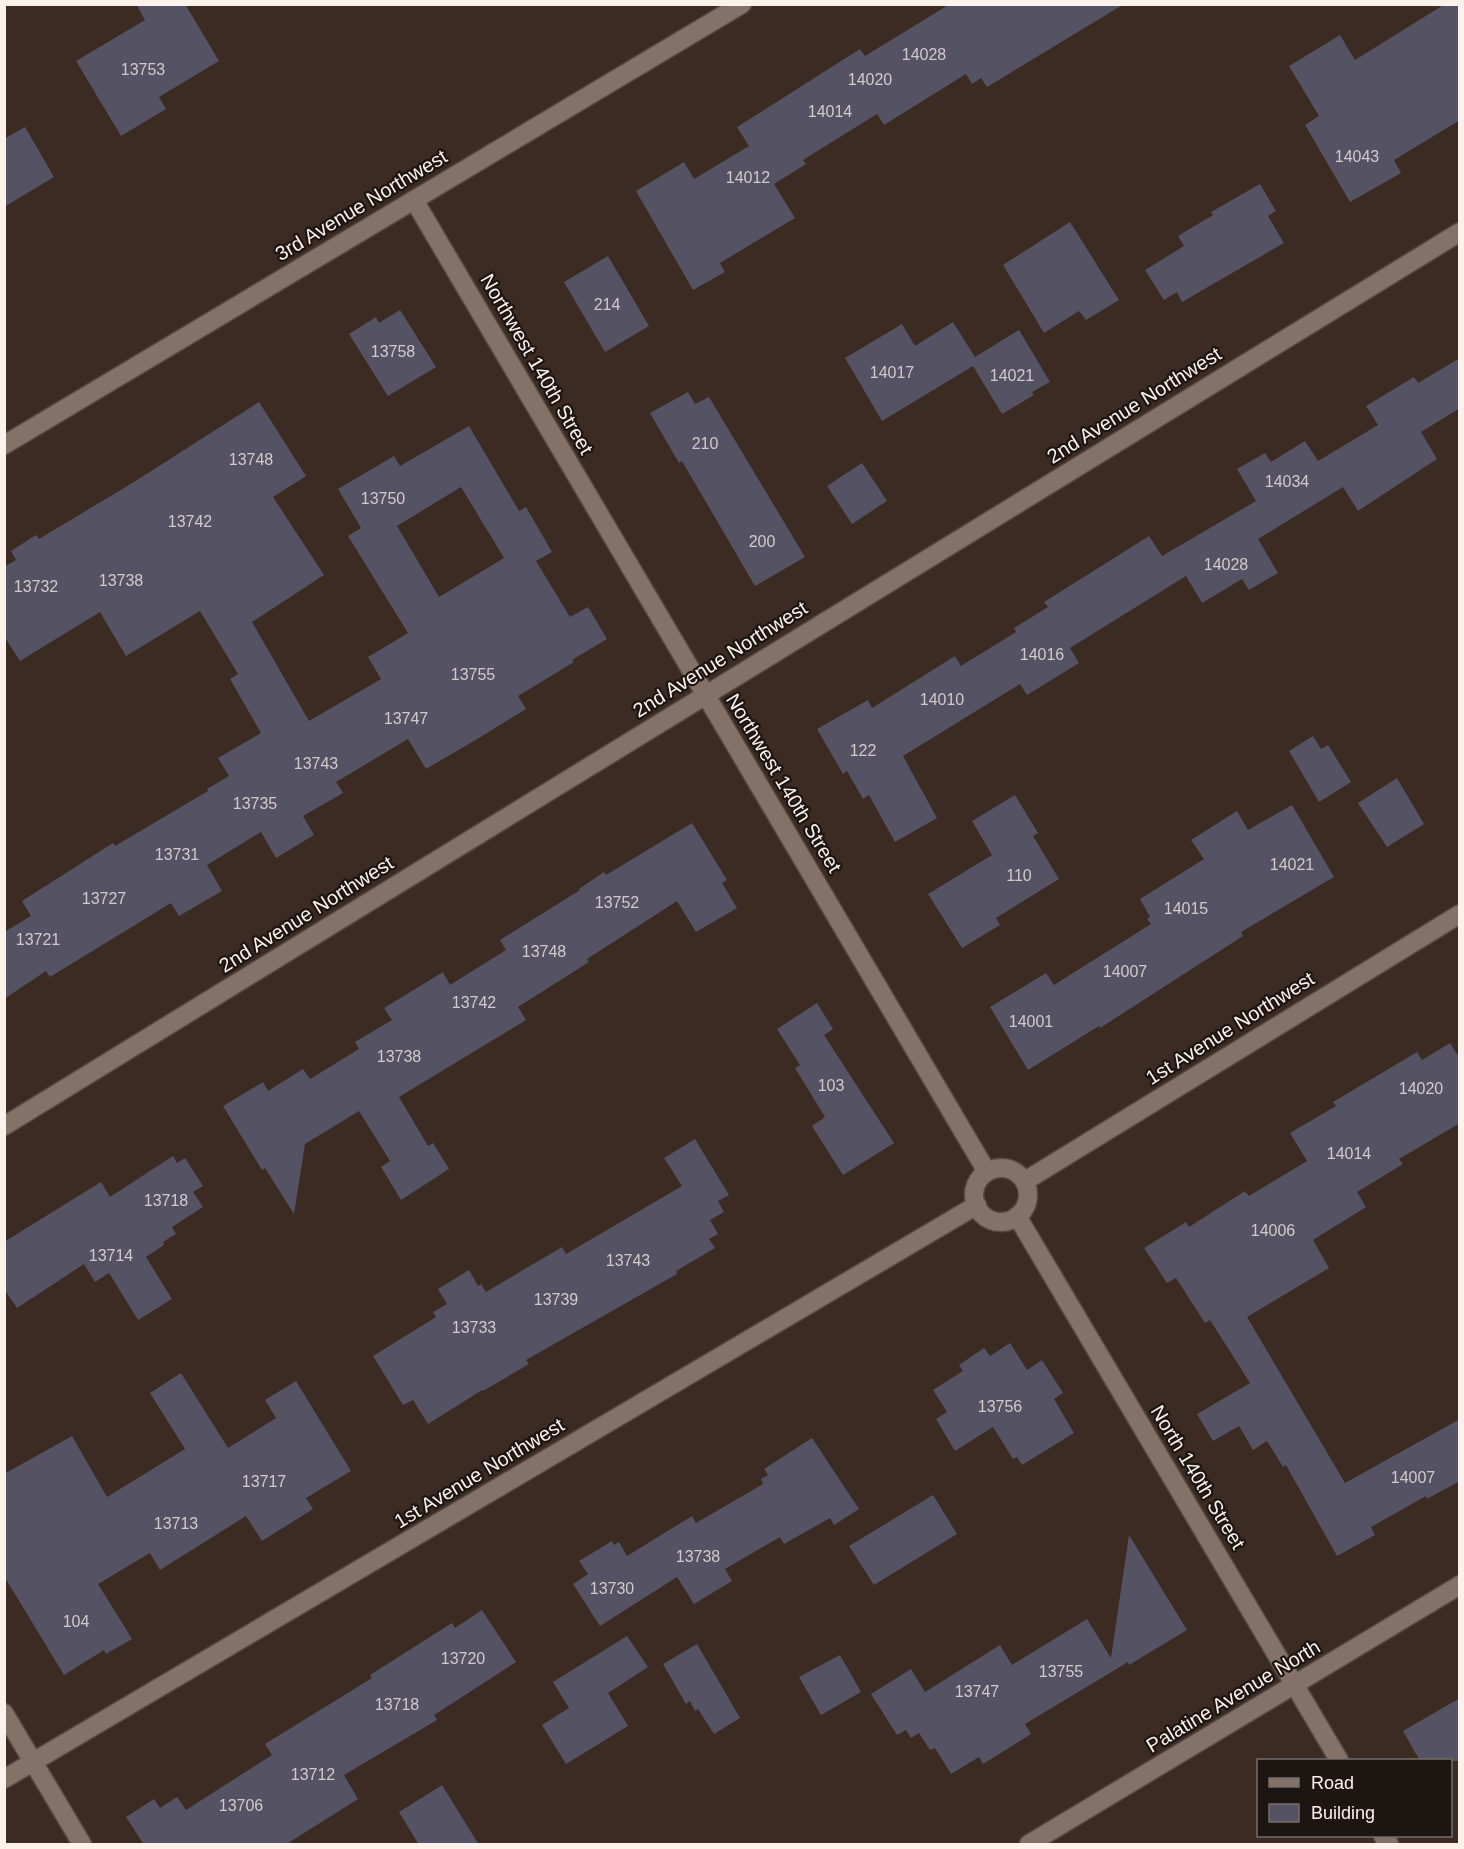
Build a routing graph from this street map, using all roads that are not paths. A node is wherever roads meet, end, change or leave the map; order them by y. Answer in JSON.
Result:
{"nodes":[{"id":1,"x":742,"y":4,"type":"edge"},
{"id":2,"x":414,"y":200,"type":"junction"},
{"id":3,"x":1460,"y":232,"type":"edge"},
{"id":4,"x":4,"y":445,"type":"edge"},
{"id":5,"x":705,"y":695,"type":"junction"},
{"id":6,"x":1460,"y":914,"type":"edge"},
{"id":7,"x":4,"y":1126,"type":"edge"},
{"id":8,"x":987,"y":1172,"type":"junction"},
{"id":9,"x":1025,"y":1181,"type":"junction"},
{"id":10,"x":977,"y":1205,"type":"junction"},
{"id":11,"x":1017,"y":1216,"type":"junction"},
{"id":12,"x":1460,"y":1585,"type":"edge"},
{"id":13,"x":1295,"y":1685,"type":"junction"},
{"id":14,"x":4,"y":1713,"type":"edge"},
{"id":15,"x":1338,"y":1759,"type":"edge"},
{"id":16,"x":33,"y":1762,"type":"junction"},
{"id":17,"x":4,"y":1779,"type":"edge"},
{"id":18,"x":82,"y":1845,"type":"edge"},
{"id":19,"x":1029,"y":1845,"type":"edge"}],
"edges":[{"from":1,"to":2,"type":"street","name":"3rd Avenue Northwest"},
{"from":2,"to":4,"type":"street","name":"3rd Avenue Northwest"},
{"from":2,"to":5,"type":"street","name":"Northwest 140th Street"},
{"from":3,"to":5,"type":"street","name":"2nd Avenue Northwest"},
{"from":5,"to":7,"type":"street","name":"2nd Avenue Northwest"},
{"from":5,"to":8,"type":"street","name":"Northwest 140th Street"},
{"from":6,"to":9,"type":"street","name":"1st Avenue Northwest"},
{"from":8,"to":9,"type":"street"},
{"from":8,"to":10,"type":"street"},
{"from":9,"to":11,"type":"street"},
{"from":10,"to":11,"type":"street"},
{"from":10,"to":16,"type":"street","name":"1st Avenue Northwest"},
{"from":11,"to":13,"type":"street","name":"North 140th Street"},
{"from":12,"to":13,"type":"street","name":"Palatine Avenue North"},
{"from":13,"to":15,"type":"street","name":"North 140th Street"},
{"from":13,"to":19,"type":"street","name":"Palatine Avenue North"},
{"from":14,"to":16,"type":"street"},
{"from":16,"to":17,"type":"street","name":"1st Avenue Northwest"},
{"from":16,"to":18,"type":"street"}]}
